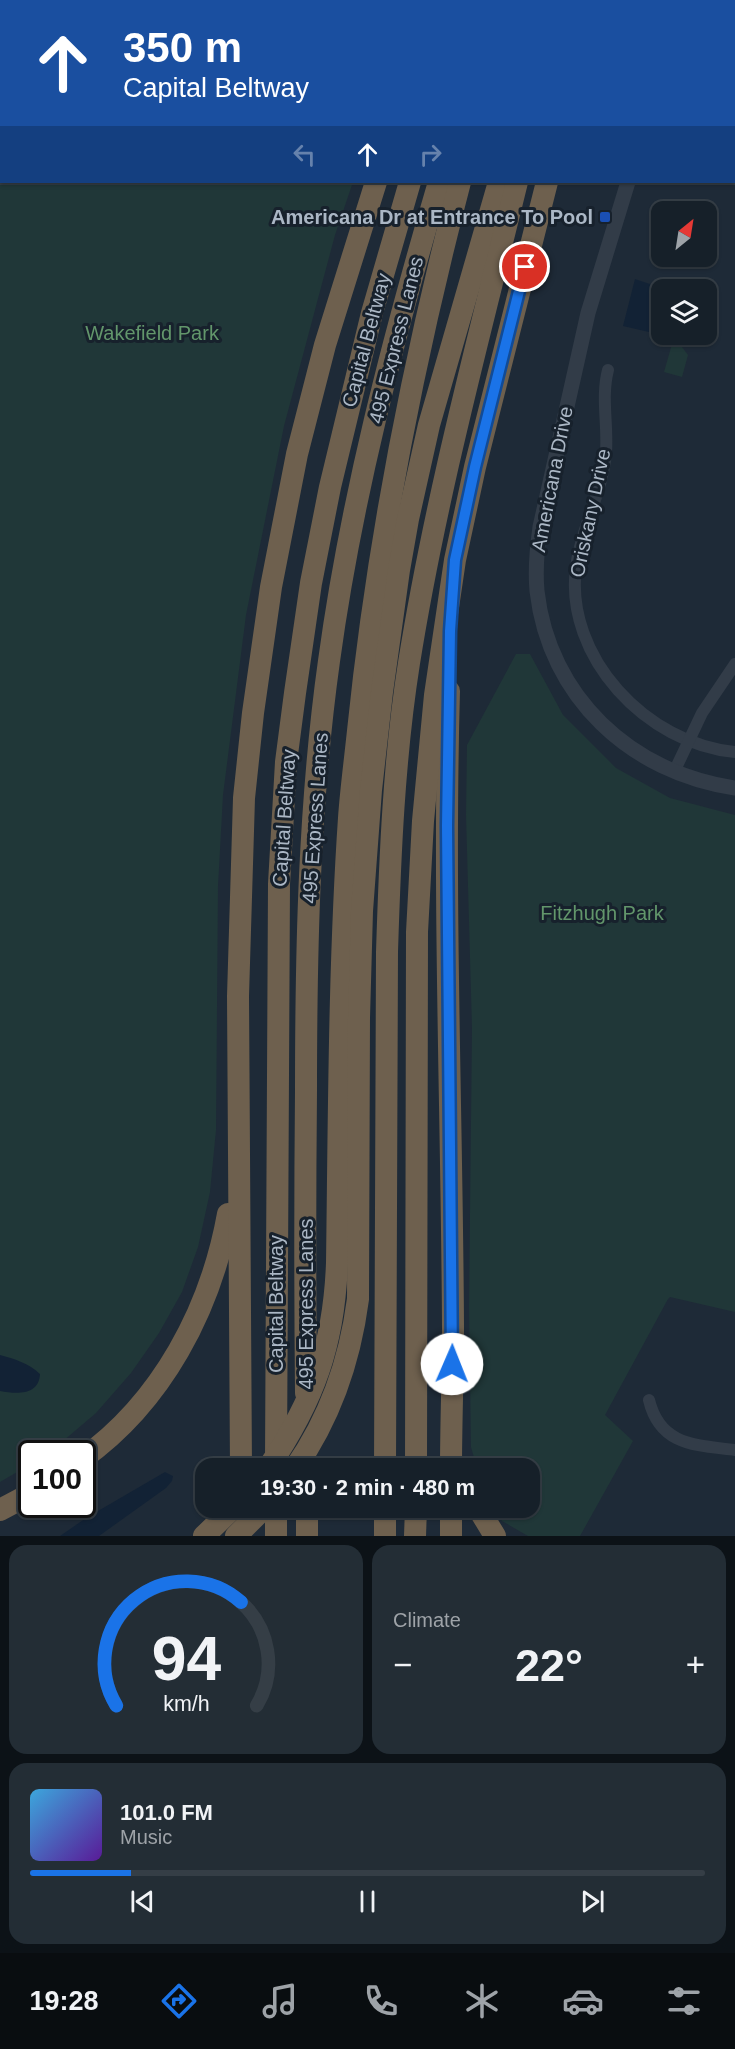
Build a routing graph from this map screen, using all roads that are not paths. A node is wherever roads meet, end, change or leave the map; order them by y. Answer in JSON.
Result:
{"nodes":[{"id":1,"x":376,"y":183,"type":"edge"},
{"id":2,"x":410,"y":183,"type":"edge"},
{"id":3,"x":439,"y":183,"type":"edge"},
{"id":4,"x":460,"y":183,"type":"edge"},
{"id":5,"x":499,"y":183,"type":"edge"},
{"id":6,"x":518,"y":183,"type":"edge"},
{"id":7,"x":547,"y":183,"type":"edge"},
{"id":8,"x":628,"y":183,"type":"edge"},
{"id":9,"x":608,"y":370,"type":"dead end"},
{"id":10,"x":455,"y":560,"type":"junction"},
{"id":11,"x":735,"y":664,"type":"edge"},
{"id":12,"x":688,"y":741,"type":"junction"},
{"id":13,"x":735,"y":752,"type":"edge"},
{"id":14,"x":674,"y":772,"type":"junction"},
{"id":15,"x":735,"y":788,"type":"edge"},
{"id":16,"x":238,"y":1099,"type":"junction"},
{"id":17,"x":451,"y":1381,"type":"junction"},
{"id":18,"x":649,"y":1400,"type":"dead end"},
{"id":19,"x":96,"y":1449,"type":"edge"},
{"id":20,"x":735,"y":1450,"type":"edge"},
{"id":21,"x":241,"y":1458,"type":"edge"},
{"id":22,"x":275,"y":1458,"type":"edge"},
{"id":23,"x":276,"y":1458,"type":"edge"},
{"id":24,"x":302,"y":1458,"type":"edge"},
{"id":25,"x":307,"y":1458,"type":"edge"},
{"id":26,"x":385,"y":1458,"type":"edge"},
{"id":27,"x":416,"y":1458,"type":"edge"},
{"id":28,"x":451,"y":1458,"type":"edge"},
{"id":29,"x":462,"y":1458,"type":"edge"},
{"id":30,"x":18,"y":1500,"type":"edge"},
{"id":31,"x":0,"y":1510,"type":"edge"},
{"id":32,"x":223,"y":1518,"type":"edge"},
{"id":33,"x":241,"y":1518,"type":"edge"},
{"id":34,"x":254,"y":1518,"type":"edge"},
{"id":35,"x":276,"y":1518,"type":"edge"},
{"id":36,"x":307,"y":1518,"type":"edge"},
{"id":37,"x":385,"y":1518,"type":"edge"},
{"id":38,"x":416,"y":1518,"type":"edge"},
{"id":39,"x":451,"y":1518,"type":"edge"},
{"id":40,"x":484,"y":1518,"type":"edge"},
{"id":41,"x":204,"y":1536,"type":"edge"},
{"id":42,"x":236,"y":1536,"type":"edge"},
{"id":43,"x":241,"y":1536,"type":"edge"},
{"id":44,"x":276,"y":1536,"type":"edge"},
{"id":45,"x":307,"y":1536,"type":"edge"},
{"id":46,"x":385,"y":1536,"type":"edge"},
{"id":47,"x":415,"y":1536,"type":"edge"},
{"id":48,"x":451,"y":1536,"type":"edge"},
{"id":49,"x":495,"y":1536,"type":"edge"}],
"edges":[{"from":1,"to":16,"type":"highway"},
{"from":2,"to":23,"type":"highway","name":"Capital Beltway"},
{"from":3,"to":25,"type":"highway","name":"495 Express Lanes"},
{"from":4,"to":22,"type":"highway"},
{"from":5,"to":24,"type":"highway"},
{"from":6,"to":26,"type":"highway"},
{"from":7,"to":10,"type":"highway"},
{"from":8,"to":14,"type":"street","name":"Americana Drive"},
{"from":9,"to":12,"type":"street","name":"Oriskany Drive"},
{"from":10,"to":17,"type":"highway"},
{"from":10,"to":27,"type":"highway"},
{"from":11,"to":12,"type":"street"},
{"from":12,"to":13,"type":"street","name":"Oriskany Drive"},
{"from":12,"to":14,"type":"street"},
{"from":14,"to":15,"type":"street","name":"Americana Drive"},
{"from":16,"to":19,"type":"highway"},
{"from":16,"to":21,"type":"highway"},
{"from":17,"to":28,"type":"highway"},
{"from":17,"to":29,"type":"highway"},
{"from":18,"to":20,"type":"street"},
{"from":30,"to":31,"type":"highway"},
{"from":32,"to":41,"type":"highway"},
{"from":33,"to":43,"type":"highway"},
{"from":34,"to":42,"type":"highway"},
{"from":35,"to":44,"type":"highway"},
{"from":36,"to":45,"type":"highway"},
{"from":37,"to":46,"type":"highway"},
{"from":38,"to":47,"type":"highway"},
{"from":39,"to":48,"type":"highway"},
{"from":40,"to":49,"type":"highway"}]}
